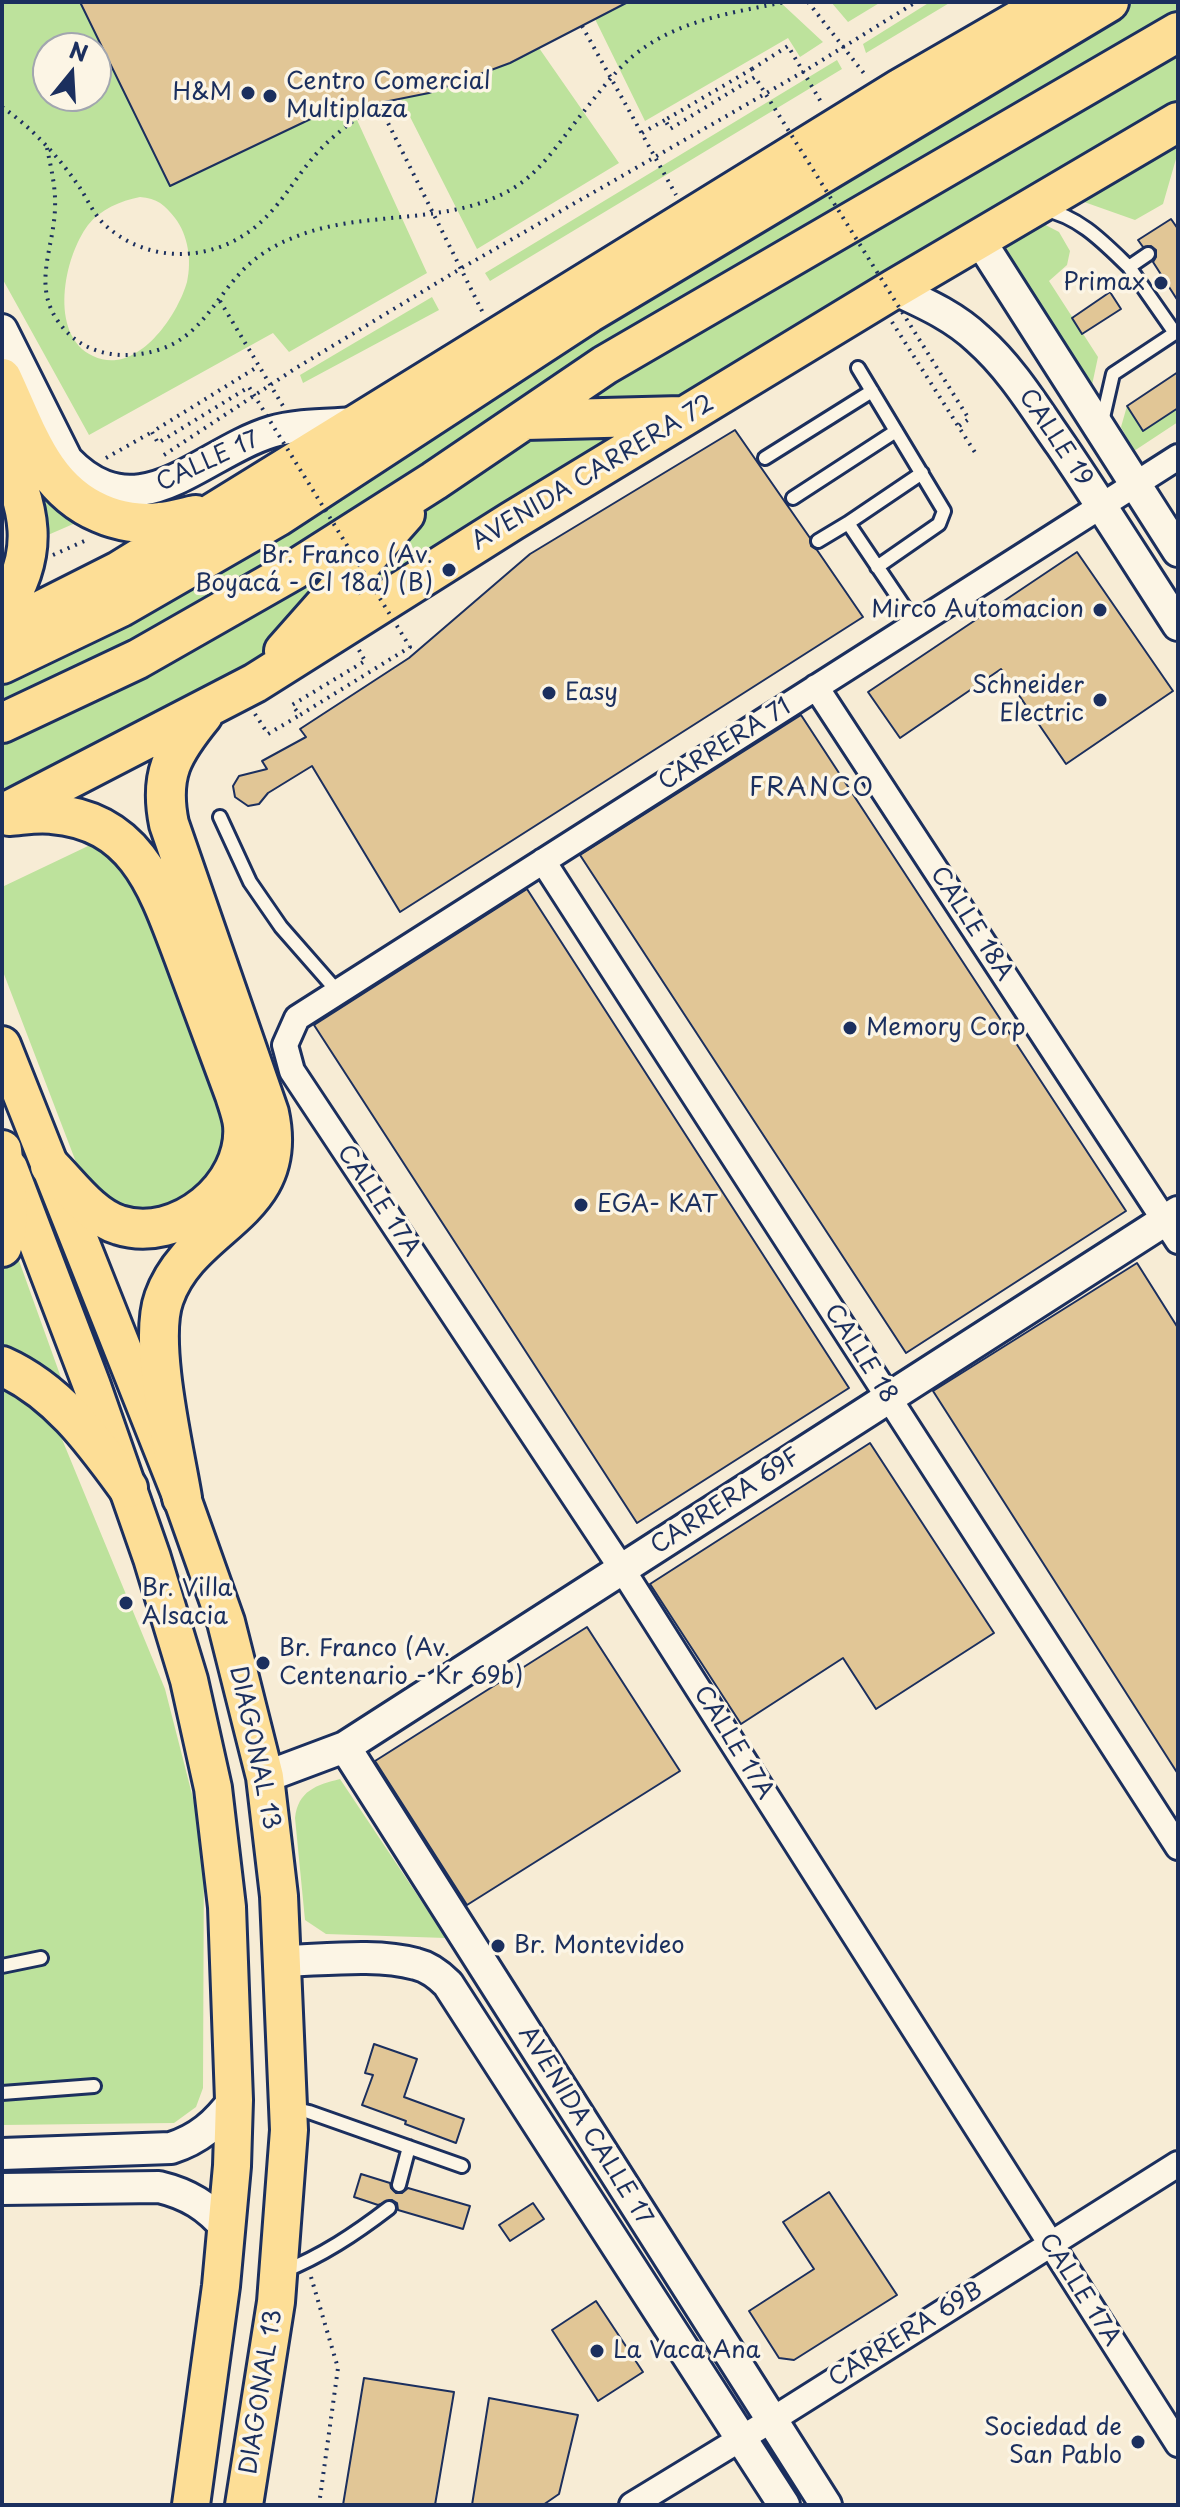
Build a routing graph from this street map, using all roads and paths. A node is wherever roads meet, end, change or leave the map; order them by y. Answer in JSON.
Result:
{"nodes":[{"id":1,"x":785,"y":2,"type":"edge"},
{"id":2,"x":808,"y":2,"type":"edge"},
{"id":3,"x":916,"y":2,"type":"edge"},
{"id":4,"x":1104,"y":5,"type":"edge"},
{"id":5,"x":1029,"y":8,"type":"edge"},
{"id":6,"x":582,"y":26,"type":"dead end"},
{"id":7,"x":1178,"y":32,"type":"edge"},
{"id":8,"x":844,"y":47,"type":"junction"},
{"id":9,"x":803,"y":72,"type":"junction"},
{"id":10,"x":612,"y":79,"type":"junction"},
{"id":11,"x":884,"y":99,"type":"junction"},
{"id":12,"x":2,"y":107,"type":"edge"},
{"id":13,"x":665,"y":120,"type":"junction"},
{"id":14,"x":1178,"y":122,"type":"edge"},
{"id":15,"x":837,"y":128,"type":"junction"},
{"id":16,"x":642,"y":133,"type":"junction"},
{"id":17,"x":47,"y":148,"type":"junction"},
{"id":18,"x":656,"y":159,"type":"junction"},
{"id":19,"x":1032,"y":208,"type":"junction"},
{"id":20,"x":431,"y":212,"type":"junction"},
{"id":21,"x":689,"y":219,"type":"junction"},
{"id":22,"x":979,"y":239,"type":"junction"},
{"id":23,"x":1148,"y":254,"type":"dead end"},
{"id":24,"x":1129,"y":267,"type":"junction"},
{"id":25,"x":460,"y":269,"type":"junction"},
{"id":26,"x":894,"y":289,"type":"junction"},
{"id":27,"x":220,"y":301,"type":"junction"},
{"id":28,"x":536,"y":314,"type":"junction"},
{"id":29,"x":2,"y":330,"type":"edge"},
{"id":30,"x":1176,"y":332,"type":"edge"},
{"id":31,"x":496,"y":338,"type":"junction"},
{"id":32,"x":909,"y":351,"type":"dead end"},
{"id":33,"x":257,"y":368,"type":"junction"},
{"id":34,"x":858,"y":368,"type":"dead end"},
{"id":35,"x":2,"y":378,"type":"edge"},
{"id":36,"x":270,"y":384,"type":"junction"},
{"id":37,"x":472,"y":391,"type":"junction"},
{"id":38,"x":872,"y":391,"type":"junction"},
{"id":39,"x":686,"y":416,"type":"junction"},
{"id":40,"x":525,"y":420,"type":"junction"},
{"id":41,"x":359,"y":423,"type":"junction"},
{"id":42,"x":959,"y":426,"type":"junction"},
{"id":43,"x":295,"y":428,"type":"junction"},
{"id":44,"x":1100,"y":429,"type":"junction"},
{"id":45,"x":896,"y":431,"type":"junction"},
{"id":46,"x":152,"y":432,"type":"junction"},
{"id":47,"x":2,"y":448,"type":"edge"},
{"id":48,"x":121,"y":448,"type":"dead end"},
{"id":49,"x":976,"y":454,"type":"dead end"},
{"id":50,"x":1178,"y":457,"type":"edge"},
{"id":51,"x":160,"y":458,"type":"dead end"},
{"id":52,"x":765,"y":458,"type":"dead end"},
{"id":53,"x":922,"y":473,"type":"junction"},
{"id":54,"x":434,"y":481,"type":"junction"},
{"id":55,"x":1135,"y":484,"type":"junction"},
{"id":56,"x":793,"y":498,"type":"dead end"},
{"id":57,"x":1101,"y":505,"type":"junction"},
{"id":58,"x":219,"y":510,"type":"junction"},
{"id":59,"x":113,"y":519,"type":"junction"},
{"id":60,"x":848,"y":523,"type":"junction"},
{"id":61,"x":818,"y":541,"type":"dead end"},
{"id":62,"x":1178,"y":551,"type":"edge"},
{"id":63,"x":877,"y":567,"type":"junction"},
{"id":64,"x":24,"y":568,"type":"junction"},
{"id":65,"x":2,"y":611,"type":"edge"},
{"id":66,"x":916,"y":624,"type":"junction"},
{"id":67,"x":1178,"y":625,"type":"edge"},
{"id":68,"x":2,"y":630,"type":"edge"},
{"id":69,"x":365,"y":661,"type":"dead end"},
{"id":70,"x":2,"y":664,"type":"edge"},
{"id":71,"x":255,"y":683,"type":"junction"},
{"id":72,"x":816,"y":687,"type":"junction"},
{"id":73,"x":210,"y":708,"type":"junction"},
{"id":74,"x":300,"y":715,"type":"junction"},
{"id":75,"x":2,"y":723,"type":"edge"},
{"id":76,"x":268,"y":734,"type":"dead end"},
{"id":77,"x":2,"y":815,"type":"edge"},
{"id":78,"x":220,"y":817,"type":"dead end"},
{"id":79,"x":543,"y":861,"type":"junction"},
{"id":80,"x":338,"y":992,"type":"junction"},
{"id":81,"x":2,"y":1045,"type":"edge"},
{"id":82,"x":285,"y":1045,"type":"joint"},
{"id":83,"x":2,"y":1150,"type":"edge"},
{"id":84,"x":50,"y":1166,"type":"junction"},
{"id":85,"x":1174,"y":1224,"type":"edge"},
{"id":86,"x":2,"y":1247,"type":"edge"},
{"id":87,"x":2,"y":1366,"type":"edge"},
{"id":88,"x":889,"y":1397,"type":"junction"},
{"id":89,"x":128,"y":1488,"type":"junction"},
{"id":90,"x":182,"y":1498,"type":"junction"},
{"id":91,"x":622,"y":1569,"type":"junction"},
{"id":92,"x":345,"y":1747,"type":"junction"},
{"id":93,"x":265,"y":1777,"type":"junction"},
{"id":94,"x":1178,"y":1847,"type":"edge"},
{"id":95,"x":41,"y":1958,"type":"dead end"},
{"id":96,"x":283,"y":1961,"type":"junction"},
{"id":97,"x":2,"y":1966,"type":"edge"},
{"id":98,"x":94,"y":2086,"type":"dead end"},
{"id":99,"x":2,"y":2093,"type":"edge"},
{"id":100,"x":234,"y":2100,"type":"junction"},
{"id":101,"x":288,"y":2108,"type":"junction"},
{"id":102,"x":409,"y":2147,"type":"junction"},
{"id":103,"x":2,"y":2154,"type":"edge"},
{"id":104,"x":1178,"y":2164,"type":"edge"},
{"id":105,"x":462,"y":2166,"type":"dead end"},
{"id":106,"x":399,"y":2185,"type":"dead end"},
{"id":107,"x":2,"y":2189,"type":"edge"},
{"id":108,"x":389,"y":2208,"type":"dead end"},
{"id":109,"x":227,"y":2229,"type":"junction"},
{"id":110,"x":1050,"y":2244,"type":"junction"},
{"id":111,"x":293,"y":2268,"type":"junction"},
{"id":112,"x":771,"y":2420,"type":"junction"},
{"id":113,"x":742,"y":2438,"type":"junction"},
{"id":114,"x":1178,"y":2444,"type":"edge"},
{"id":115,"x":191,"y":2505,"type":"edge"},
{"id":116,"x":244,"y":2505,"type":"edge"},
{"id":117,"x":319,"y":2505,"type":"edge"},
{"id":118,"x":632,"y":2505,"type":"edge"},
{"id":119,"x":784,"y":2505,"type":"edge"},
{"id":120,"x":826,"y":2505,"type":"edge"}],
"edges":[{"from":1,"to":10,"type":"path"},
{"from":2,"to":8,"type":"path"},
{"from":3,"to":8,"type":"path"},
{"from":4,"to":5,"type":"highway"},
{"from":4,"to":37,"type":"highway"},
{"from":5,"to":11,"type":"highway"},
{"from":6,"to":10,"type":"path"},
{"from":7,"to":40,"type":"highway"},
{"from":8,"to":9,"type":"path"},
{"from":8,"to":11,"type":"path"},
{"from":9,"to":13,"type":"path","bridge":true},
{"from":9,"to":15,"type":"path"},
{"from":9,"to":18,"type":"path"},
{"from":10,"to":16,"type":"path"},
{"from":10,"to":20,"type":"path"},
{"from":11,"to":15,"type":"highway"},
{"from":12,"to":17,"type":"path"},
{"from":13,"to":16,"type":"path"},
{"from":13,"to":42,"type":"path","bridge":true},
{"from":14,"to":19,"type":"highway","name":"AVENIDA CARRERA 72"},
{"from":15,"to":21,"type":"highway"},
{"from":16,"to":18,"type":"path"},
{"from":17,"to":20,"type":"path"},
{"from":17,"to":27,"type":"path"},
{"from":18,"to":21,"type":"path"},
{"from":18,"to":25,"type":"path"},
{"from":19,"to":22,"type":"highway","name":"AVENIDA CARRERA 72"},
{"from":19,"to":24,"type":"lane"},
{"from":20,"to":25,"type":"path"},
{"from":20,"to":27,"type":"path"},
{"from":21,"to":28,"type":"highway"},
{"from":22,"to":26,"type":"highway","name":"AVENIDA CARRERA 72"},
{"from":22,"to":44,"type":"street","name":"CALLE 19"},
{"from":23,"to":24,"type":"lane"},
{"from":24,"to":30,"type":"lane"},
{"from":25,"to":31,"type":"path"},
{"from":25,"to":36,"type":"path"},
{"from":26,"to":39,"type":"highway","name":"AVENIDA CARRERA 72"},
{"from":26,"to":57,"type":"street","name":"CALLE 19"},
{"from":27,"to":33,"type":"path"},
{"from":28,"to":31,"type":"highway"},
{"from":28,"to":37,"type":"highway"},
{"from":29,"to":43,"type":"street","name":"CALLE 17"},
{"from":30,"to":44,"type":"lane"},
{"from":31,"to":41,"type":"highway"},
{"from":32,"to":42,"type":"path"},
{"from":33,"to":36,"type":"path"},
{"from":33,"to":46,"type":"path","bridge":true},
{"from":34,"to":38,"type":"lane"},
{"from":35,"to":59,"type":"highway"},
{"from":36,"to":43,"type":"path"},
{"from":36,"to":51,"type":"path"},
{"from":37,"to":70,"type":"highway"},
{"from":38,"to":45,"type":"lane"},
{"from":38,"to":52,"type":"lane"},
{"from":39,"to":40,"type":"highway"},
{"from":39,"to":71,"type":"highway","name":"AVENIDA CARRERA 72"},
{"from":40,"to":54,"type":"highway"},
{"from":41,"to":43,"type":"street","name":"CALLE 17"},
{"from":41,"to":58,"type":"highway"},
{"from":42,"to":49,"type":"path"},
{"from":44,"to":55,"type":"street","name":"CALLE 19"},
{"from":45,"to":53,"type":"lane"},
{"from":45,"to":56,"type":"lane"},
{"from":46,"to":48,"type":"path"},
{"from":46,"to":74,"type":"path","bridge":true},
{"from":47,"to":64,"type":"highway"},
{"from":50,"to":55,"type":"street","name":"CARRERA 71"},
{"from":53,"to":60,"type":"lane"},
{"from":53,"to":63,"type":"lane"},
{"from":54,"to":71,"type":"highway"},
{"from":54,"to":75,"type":"highway"},
{"from":55,"to":57,"type":"street","name":"CARRERA 71"},
{"from":55,"to":62,"type":"street","name":"CALLE 19"},
{"from":57,"to":66,"type":"street","name":"CARRERA 71"},
{"from":57,"to":67,"type":"street","name":"CALLE 19"},
{"from":58,"to":59,"type":"highway"},
{"from":58,"to":68,"type":"highway"},
{"from":59,"to":64,"type":"path"},
{"from":60,"to":61,"type":"lane"},
{"from":60,"to":63,"type":"lane"},
{"from":63,"to":66,"type":"lane"},
{"from":64,"to":65,"type":"highway"},
{"from":66,"to":72,"type":"street","name":"CARRERA 71"},
{"from":69,"to":74,"type":"path","bridge":true},
{"from":71,"to":73,"type":"highway","name":"AVENIDA CARRERA 72"},
{"from":72,"to":79,"type":"street","name":"CARRERA 71"},
{"from":72,"to":85,"type":"street","name":"CALLE 18A"},
{"from":73,"to":77,"type":"highway","name":"AVENIDA CARRERA 72"},
{"from":73,"to":90,"type":"highway"},
{"from":74,"to":76,"type":"path"},
{"from":77,"to":84,"type":"highway"},
{"from":78,"to":80,"type":"lane"},
{"from":79,"to":80,"type":"street","name":"CARRERA 71"},
{"from":79,"to":88,"type":"street","name":"CALLE 18"},
{"from":80,"to":82,"type":"street","name":"CARRERA 71"},
{"from":81,"to":84,"type":"main road","name":"DIAGONAL 13"},
{"from":82,"to":91,"type":"street","name":"CALLE 17A"},
{"from":83,"to":86,"type":"highway"},
{"from":83,"to":89,"type":"main road","name":"DIAGONAL 13"},
{"from":84,"to":90,"type":"main road","name":"DIAGONAL 13"},
{"from":85,"to":88,"type":"street","name":"CARRERA 69F"},
{"from":87,"to":89,"type":"highway"},
{"from":88,"to":91,"type":"street","name":"CARRERA 69F"},
{"from":88,"to":94,"type":"street","name":"CALLE 18"},
{"from":89,"to":100,"type":"main road","name":"DIAGONAL 13"},
{"from":90,"to":93,"type":"main road","name":"DIAGONAL 13"},
{"from":91,"to":92,"type":"street","name":"CARRERA 69F"},
{"from":91,"to":110,"type":"street","name":"CALLE 17A"},
{"from":92,"to":93,"type":"street","name":"CARRERA 69F"},
{"from":92,"to":112,"type":"street","name":"AVENIDA CALLE 17"},
{"from":93,"to":96,"type":"main road","name":"DIAGONAL 13"},
{"from":95,"to":97,"type":"lane"},
{"from":96,"to":101,"type":"main road","name":"DIAGONAL 13"},
{"from":96,"to":113,"type":"street","name":"AVENIDA CALLE 17"},
{"from":98,"to":99,"type":"lane"},
{"from":100,"to":103,"type":"street"},
{"from":100,"to":109,"type":"main road","name":"DIAGONAL 13"},
{"from":101,"to":102,"type":"lane"},
{"from":101,"to":111,"type":"main road","name":"DIAGONAL 13"},
{"from":102,"to":105,"type":"lane"},
{"from":102,"to":106,"type":"lane"},
{"from":104,"to":110,"type":"street","name":"CARRERA 69B"},
{"from":107,"to":109,"type":"street"},
{"from":108,"to":111,"type":"lane"},
{"from":109,"to":115,"type":"main road","name":"DIAGONAL 13"},
{"from":110,"to":112,"type":"street","name":"CARRERA 69B"},
{"from":110,"to":114,"type":"street","name":"CALLE 17A"},
{"from":111,"to":116,"type":"main road","name":"DIAGONAL 13"},
{"from":111,"to":117,"type":"path"},
{"from":112,"to":113,"type":"street","name":"CARRERA 69B"},
{"from":112,"to":120,"type":"street","name":"AVENIDA CALLE 17"},
{"from":113,"to":118,"type":"street","name":"CARRERA 69B"},
{"from":113,"to":119,"type":"street","name":"AVENIDA CALLE 17"}]}
